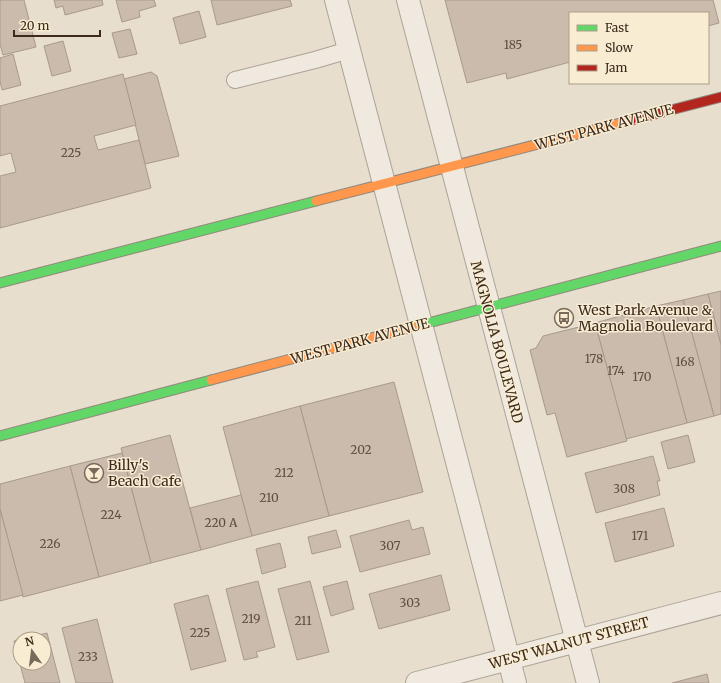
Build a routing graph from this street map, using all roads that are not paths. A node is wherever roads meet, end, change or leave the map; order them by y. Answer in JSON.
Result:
{"nodes":[{"id":1,"x":336,"y":0,"type":"edge"},
{"id":2,"x":408,"y":0,"type":"edge"},
{"id":3,"x":349,"y":50,"type":"junction"},
{"id":4,"x":235,"y":80,"type":"dead end"},
{"id":5,"x":721,"y":97,"type":"edge"},
{"id":6,"x":451,"y":167,"type":"junction"},
{"id":7,"x":385,"y":184,"type":"junction"},
{"id":8,"x":721,"y":246,"type":"edge"},
{"id":9,"x":0,"y":283,"type":"edge"},
{"id":10,"x":488,"y":307,"type":"junction"},
{"id":11,"x":421,"y":325,"type":"junction"},
{"id":12,"x":0,"y":436,"type":"edge"},
{"id":13,"x":721,"y":603,"type":"edge"},
{"id":14,"x":577,"y":641,"type":"junction"},
{"id":15,"x":508,"y":659,"type":"junction"},
{"id":16,"x":417,"y":683,"type":"edge"},
{"id":17,"x":515,"y":683,"type":"edge"},
{"id":18,"x":588,"y":683,"type":"edge"}],
"edges":[{"from":1,"to":3,"type":"street"},
{"from":2,"to":6,"type":"street","name":"MAGNOLIA BOULEVARD"},
{"from":3,"to":4,"type":"lane"},
{"from":3,"to":7,"type":"street"},
{"from":5,"to":6,"type":"highway","name":"WEST PARK AVENUE"},
{"from":6,"to":7,"type":"highway","name":"WEST PARK AVENUE"},
{"from":6,"to":10,"type":"street","name":"MAGNOLIA BOULEVARD"},
{"from":7,"to":9,"type":"highway","name":"WEST PARK AVENUE"},
{"from":7,"to":11,"type":"street"},
{"from":8,"to":10,"type":"highway","name":"WEST PARK AVENUE"},
{"from":10,"to":11,"type":"highway","name":"WEST PARK AVENUE"},
{"from":10,"to":14,"type":"street","name":"MAGNOLIA BOULEVARD"},
{"from":11,"to":12,"type":"highway","name":"WEST PARK AVENUE"},
{"from":11,"to":15,"type":"street"},
{"from":13,"to":14,"type":"street","name":"WEST WALNUT STREET"},
{"from":14,"to":15,"type":"street","name":"WEST WALNUT STREET"},
{"from":14,"to":18,"type":"street","name":"MAGNOLIA BOULEVARD"},
{"from":15,"to":16,"type":"street","name":"WEST WALNUT STREET"},
{"from":15,"to":17,"type":"street"}]}
